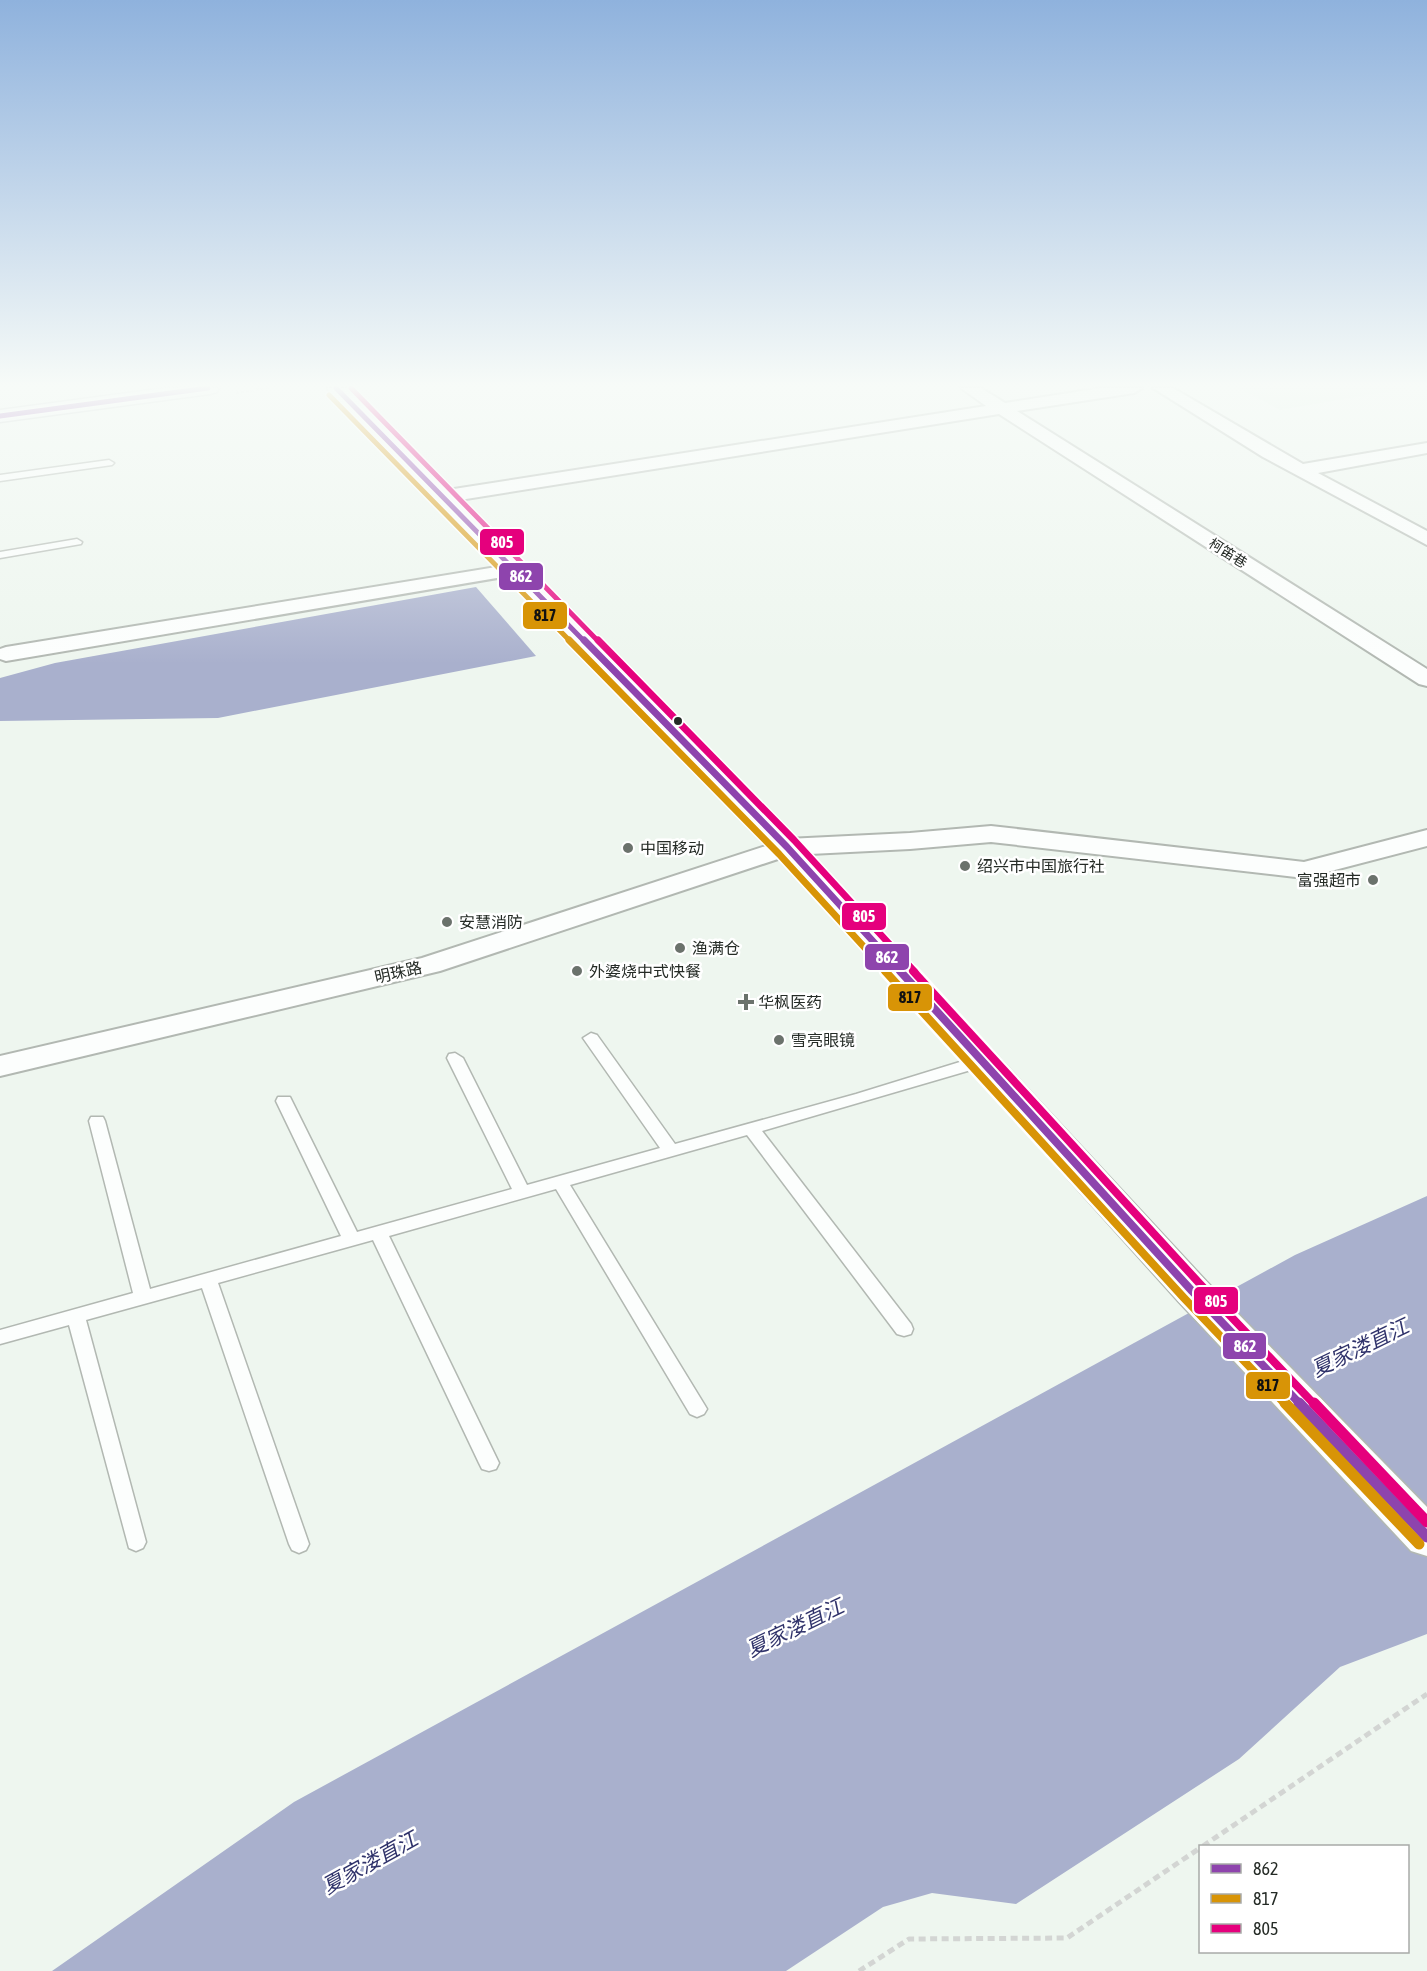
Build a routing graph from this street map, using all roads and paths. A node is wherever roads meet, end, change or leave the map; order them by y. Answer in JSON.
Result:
{"nodes":[{"id":1,"x":425,"y":480,"type":"edge"},
{"id":2,"x":550,"y":480,"type":"edge"},
{"id":3,"x":1113,"y":480,"type":"edge"},
{"id":4,"x":1320,"y":480,"type":"edge"},
{"id":5,"x":441,"y":497,"type":"junction"},
{"id":6,"x":1427,"y":539,"type":"edge"},
{"id":7,"x":78,"y":542,"type":"dead end"},
{"id":8,"x":0,"y":555,"type":"edge"},
{"id":9,"x":514,"y":570,"type":"junction"},
{"id":10,"x":6,"y":654,"type":"dead end"},
{"id":11,"x":1427,"y":680,"type":"edge"},
{"id":12,"x":1427,"y":838,"type":"edge"},
{"id":13,"x":788,"y":847,"type":"junction"},
{"id":14,"x":591,"y":1038,"type":"dead end"},
{"id":15,"x":455,"y":1058,"type":"dead end"},
{"id":16,"x":982,"y":1061,"type":"junction"},
{"id":17,"x":0,"y":1066,"type":"edge"},
{"id":18,"x":284,"y":1101,"type":"dead end"},
{"id":19,"x":97,"y":1121,"type":"dead end"},
{"id":20,"x":751,"y":1129,"type":"junction"},
{"id":21,"x":671,"y":1151,"type":"junction"},
{"id":22,"x":560,"y":1182,"type":"junction"},
{"id":23,"x":522,"y":1192,"type":"junction"},
{"id":24,"x":378,"y":1232,"type":"junction"},
{"id":25,"x":352,"y":1240,"type":"junction"},
{"id":26,"x":208,"y":1279,"type":"junction"},
{"id":27,"x":143,"y":1298,"type":"junction"},
{"id":28,"x":76,"y":1316,"type":"junction"},
{"id":29,"x":904,"y":1329,"type":"dead end"},
{"id":30,"x":0,"y":1337,"type":"edge"},
{"id":31,"x":697,"y":1409,"type":"dead end"},
{"id":32,"x":489,"y":1463,"type":"dead end"},
{"id":33,"x":1427,"y":1537,"type":"edge"},
{"id":34,"x":136,"y":1542,"type":"dead end"},
{"id":35,"x":299,"y":1544,"type":"dead end"},
{"id":36,"x":1427,"y":1694,"type":"edge"},
{"id":37,"x":1205,"y":1845,"type":"edge"},
{"id":38,"x":1199,"y":1849,"type":"edge"},
{"id":39,"x":859,"y":1971,"type":"edge"}],
"edges":[{"from":1,"to":5,"type":"street"},
{"from":2,"to":5,"type":"street"},
{"from":3,"to":11,"type":"street","name":"柯笛巷"},
{"from":4,"to":6,"type":"street"},
{"from":5,"to":9,"type":"street"},
{"from":7,"to":8,"type":"lane"},
{"from":9,"to":10,"type":"street"},
{"from":9,"to":13,"type":"street"},
{"from":12,"to":13,"type":"street","name":"明珠路"},
{"from":13,"to":16,"type":"street"},
{"from":13,"to":17,"type":"street","name":"明珠路"},
{"from":14,"to":21,"type":"lane"},
{"from":15,"to":23,"type":"lane"},
{"from":16,"to":20,"type":"lane"},
{"from":16,"to":33,"type":"street"},
{"from":18,"to":25,"type":"lane"},
{"from":19,"to":27,"type":"lane"},
{"from":20,"to":21,"type":"lane"},
{"from":20,"to":29,"type":"lane"},
{"from":21,"to":22,"type":"lane"},
{"from":22,"to":23,"type":"lane"},
{"from":22,"to":31,"type":"lane"},
{"from":23,"to":24,"type":"lane"},
{"from":24,"to":25,"type":"lane"},
{"from":24,"to":32,"type":"lane"},
{"from":25,"to":26,"type":"lane"},
{"from":26,"to":27,"type":"lane"},
{"from":26,"to":35,"type":"lane"},
{"from":27,"to":28,"type":"lane"},
{"from":28,"to":30,"type":"lane"},
{"from":28,"to":34,"type":"lane"},
{"from":36,"to":37,"type":"path"},
{"from":38,"to":39,"type":"path"}]}
